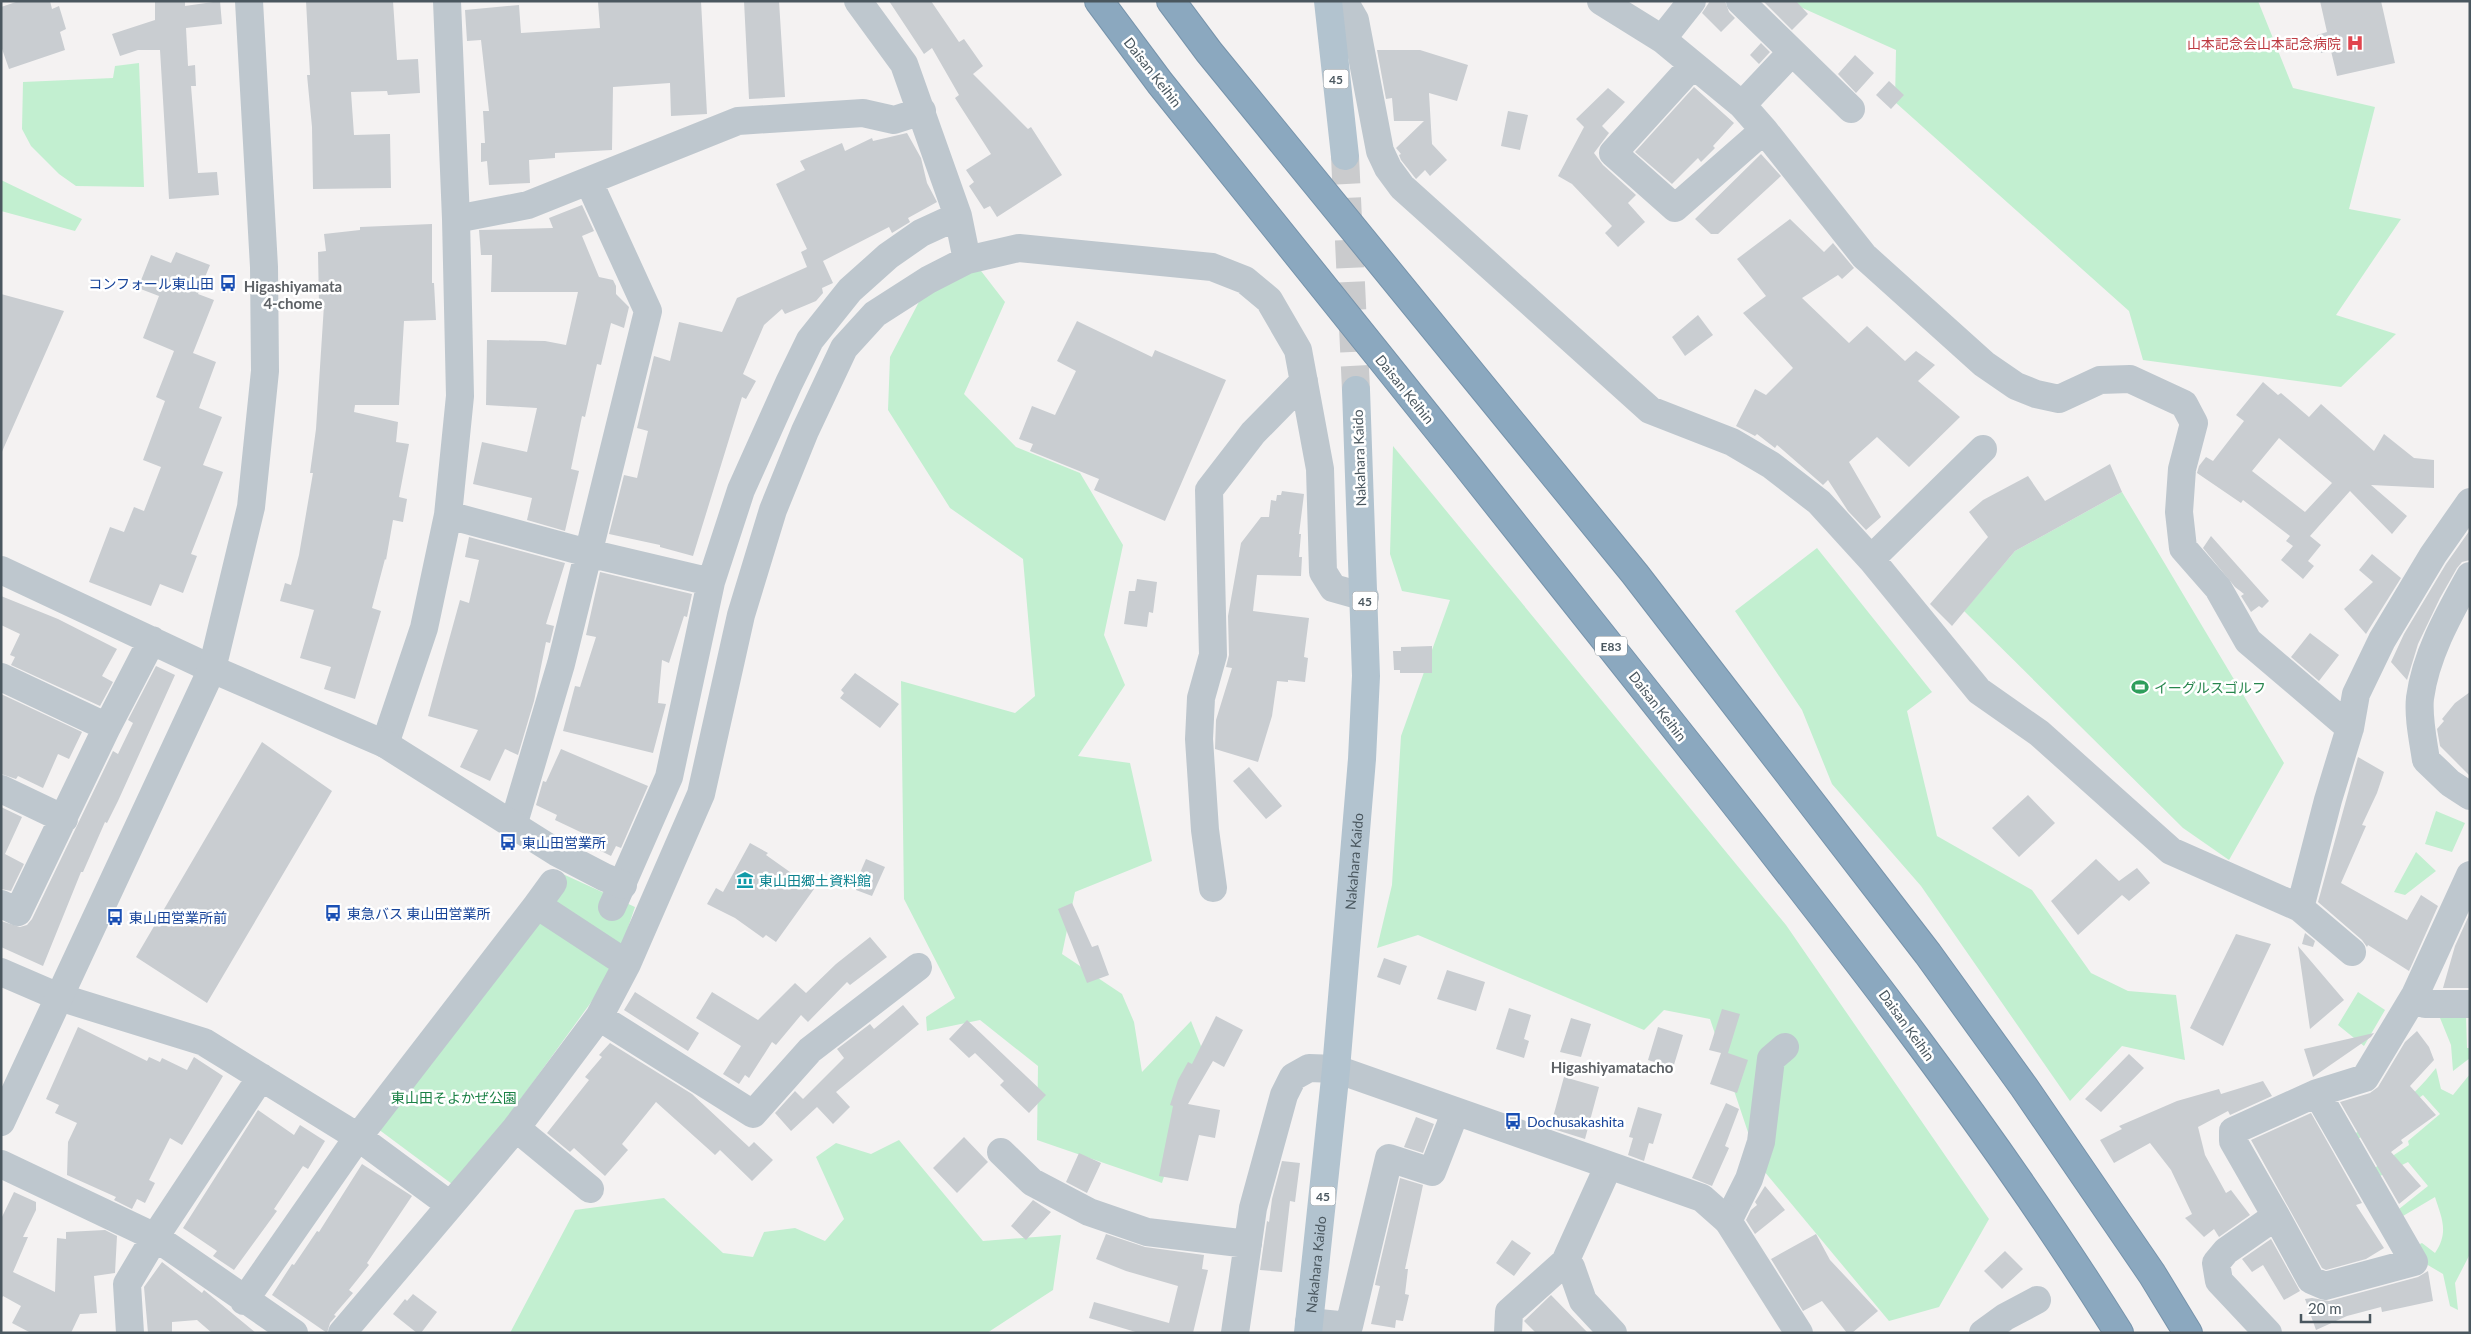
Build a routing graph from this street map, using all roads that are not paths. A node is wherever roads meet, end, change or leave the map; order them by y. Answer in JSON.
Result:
{"nodes":[{"id":1,"x":249,"y":1,"type":"edge"},
{"id":2,"x":447,"y":1,"type":"edge"},
{"id":3,"x":858,"y":1,"type":"edge"},
{"id":4,"x":1099,"y":1,"type":"edge"},
{"id":5,"x":1171,"y":1,"type":"edge"},
{"id":6,"x":1328,"y":1,"type":"edge"},
{"id":7,"x":1344,"y":1,"type":"edge"},
{"id":8,"x":1601,"y":1,"type":"edge"},
{"id":9,"x":1692,"y":1,"type":"edge"},
{"id":10,"x":1740,"y":1,"type":"edge"},
{"id":11,"x":1662,"y":39,"type":"junction"},
{"id":12,"x":1792,"y":52,"type":"junction"},
{"id":13,"x":1692,"y":66,"type":"junction"},
{"id":14,"x":1742,"y":105,"type":"junction"},
{"id":15,"x":1850,"y":108,"type":"dead end"},
{"id":16,"x":922,"y":111,"type":"junction"},
{"id":17,"x":1764,"y":130,"type":"junction"},
{"id":18,"x":1345,"y":156,"type":"tunnel mouth"},
{"id":19,"x":589,"y":182,"type":"junction"},
{"id":20,"x":958,"y":216,"type":"junction"},
{"id":21,"x":456,"y":219,"type":"junction"},
{"id":22,"x":967,"y":260,"type":"junction"},
{"id":23,"x":1304,"y":381,"type":"junction"},
{"id":24,"x":1356,"y":390,"type":"tunnel mouth"},
{"id":25,"x":1983,"y":448,"type":"dead end"},
{"id":26,"x":2470,"y":502,"type":"edge"},
{"id":27,"x":448,"y":516,"type":"junction"},
{"id":28,"x":588,"y":553,"type":"junction"},
{"id":29,"x":1871,"y":559,"type":"junction"},
{"id":30,"x":1,"y":570,"type":"edge"},
{"id":31,"x":2470,"y":576,"type":"edge"},
{"id":32,"x":711,"y":582,"type":"junction"},
{"id":33,"x":1365,"y":597,"type":"junction"},
{"id":34,"x":152,"y":640,"type":"junction"},
{"id":35,"x":212,"y":669,"type":"junction"},
{"id":36,"x":1,"y":676,"type":"edge"},
{"id":37,"x":107,"y":726,"type":"junction"},
{"id":38,"x":2350,"y":728,"type":"junction"},
{"id":39,"x":385,"y":744,"type":"junction"},
{"id":40,"x":1,"y":789,"type":"edge"},
{"id":41,"x":2470,"y":796,"type":"edge"},
{"id":42,"x":64,"y":819,"type":"junction"},
{"id":43,"x":512,"y":826,"type":"junction"},
{"id":44,"x":553,"y":883,"type":"dead end"},
{"id":45,"x":2468,"y":884,"type":"edge"},
{"id":46,"x":1213,"y":888,"type":"dead end"},
{"id":47,"x":1,"y":904,"type":"edge"},
{"id":48,"x":536,"y":905,"type":"junction"},
{"id":49,"x":2300,"y":908,"type":"junction"},
{"id":50,"x":2352,"y":952,"type":"dead end"},
{"id":51,"x":627,"y":964,"type":"junction"},
{"id":52,"x":918,"y":967,"type":"dead end"},
{"id":53,"x":1,"y":972,"type":"edge"},
{"id":54,"x":2415,"y":995,"type":"junction"},
{"id":55,"x":59,"y":997,"type":"junction"},
{"id":56,"x":2470,"y":1004,"type":"edge"},
{"id":57,"x":599,"y":1017,"type":"junction"},
{"id":58,"x":1785,"y":1047,"type":"dead end"},
{"id":59,"x":1336,"y":1070,"type":"junction"},
{"id":60,"x":261,"y":1077,"type":"junction"},
{"id":61,"x":2317,"y":1093,"type":"junction"},
{"id":62,"x":1455,"y":1113,"type":"junction"},
{"id":63,"x":1,"y":1122,"type":"edge"},
{"id":64,"x":516,"y":1128,"type":"junction"},
{"id":65,"x":358,"y":1137,"type":"junction"},
{"id":66,"x":1001,"y":1152,"type":"dead end"},
{"id":67,"x":1,"y":1164,"type":"edge"},
{"id":68,"x":1608,"y":1167,"type":"junction"},
{"id":69,"x":590,"y":1189,"type":"dead end"},
{"id":70,"x":450,"y":1205,"type":"junction"},
{"id":71,"x":2276,"y":1216,"type":"junction"},
{"id":72,"x":1728,"y":1221,"type":"junction"},
{"id":73,"x":155,"y":1237,"type":"junction"},
{"id":74,"x":1248,"y":1244,"type":"junction"},
{"id":75,"x":1565,"y":1262,"type":"junction"},
{"id":76,"x":2038,"y":1300,"type":"dead end"},
{"id":77,"x":244,"y":1301,"type":"junction"},
{"id":78,"x":1309,"y":1328,"type":"edge"},
{"id":79,"x":130,"y":1333,"type":"edge"},
{"id":80,"x":294,"y":1333,"type":"edge"},
{"id":81,"x":342,"y":1333,"type":"edge"},
{"id":82,"x":1235,"y":1333,"type":"edge"},
{"id":83,"x":1508,"y":1333,"type":"edge"},
{"id":84,"x":1613,"y":1333,"type":"edge"},
{"id":85,"x":1799,"y":1333,"type":"edge"},
{"id":86,"x":1983,"y":1333,"type":"edge"},
{"id":87,"x":2120,"y":1333,"type":"edge"},
{"id":88,"x":2188,"y":1333,"type":"edge"},
{"id":89,"x":2268,"y":1333,"type":"edge"}],
"edges":[{"from":1,"to":35,"type":"street"},
{"from":2,"to":21,"type":"street"},
{"from":3,"to":16,"type":"street"},
{"from":4,"to":87,"type":"highway","name":"Daisan Keihin","number":"E83"},
{"from":5,"to":88,"type":"highway"},
{"from":6,"to":18,"type":"main road","number":"45"},
{"from":7,"to":29,"type":"street"},
{"from":8,"to":11,"type":"street"},
{"from":9,"to":11,"type":"street"},
{"from":10,"to":12,"type":"street"},
{"from":11,"to":13,"type":"street"},
{"from":12,"to":14,"type":"street"},
{"from":12,"to":15,"type":"street"},
{"from":13,"to":14,"type":"street"},
{"from":13,"to":17,"type":"street"},
{"from":14,"to":17,"type":"street"},
{"from":16,"to":19,"type":"street"},
{"from":16,"to":20,"type":"street"},
{"from":17,"to":38,"type":"street"},
{"from":19,"to":21,"type":"street"},
{"from":19,"to":28,"type":"street"},
{"from":20,"to":22,"type":"street"},
{"from":20,"to":32,"type":"street"},
{"from":21,"to":27,"type":"street"},
{"from":22,"to":23,"type":"street"},
{"from":22,"to":51,"type":"street"},
{"from":23,"to":33,"type":"street"},
{"from":23,"to":46,"type":"street"},
{"from":24,"to":33,"type":"main road","name":"Nakahara Kaido","number":"45"},
{"from":25,"to":29,"type":"street"},
{"from":26,"to":38,"type":"street"},
{"from":27,"to":28,"type":"street"},
{"from":27,"to":39,"type":"street"},
{"from":28,"to":32,"type":"street"},
{"from":28,"to":43,"type":"street"},
{"from":29,"to":49,"type":"street"},
{"from":30,"to":34,"type":"street"},
{"from":31,"to":41,"type":"street"},
{"from":32,"to":43,"type":"street"},
{"from":33,"to":59,"type":"main road","name":"Nakahara Kaido","number":"45"},
{"from":34,"to":35,"type":"street"},
{"from":34,"to":37,"type":"street"},
{"from":35,"to":39,"type":"street"},
{"from":35,"to":55,"type":"street"},
{"from":36,"to":37,"type":"street"},
{"from":37,"to":42,"type":"street"},
{"from":38,"to":49,"type":"street"},
{"from":39,"to":43,"type":"street"},
{"from":40,"to":42,"type":"street"},
{"from":42,"to":47,"type":"street"},
{"from":44,"to":48,"type":"street"},
{"from":45,"to":54,"type":"street"},
{"from":48,"to":51,"type":"street"},
{"from":48,"to":65,"type":"street"},
{"from":49,"to":50,"type":"street"},
{"from":51,"to":57,"type":"street"},
{"from":52,"to":57,"type":"street"},
{"from":53,"to":55,"type":"street"},
{"from":54,"to":56,"type":"street"},
{"from":54,"to":61,"type":"street"},
{"from":55,"to":60,"type":"street"},
{"from":55,"to":63,"type":"street"},
{"from":57,"to":64,"type":"street"},
{"from":58,"to":72,"type":"street"},
{"from":59,"to":62,"type":"street"},
{"from":59,"to":74,"type":"street"},
{"from":59,"to":78,"type":"main road","name":"Nakahara Kaido","number":"45"},
{"from":60,"to":65,"type":"street"},
{"from":60,"to":73,"type":"street"},
{"from":61,"to":71,"type":"street"},
{"from":61,"to":71,"type":"street"},
{"from":62,"to":68,"type":"street"},
{"from":62,"to":78,"type":"street"},
{"from":64,"to":69,"type":"street"},
{"from":64,"to":70,"type":"street"},
{"from":65,"to":70,"type":"street"},
{"from":65,"to":77,"type":"street"},
{"from":66,"to":74,"type":"street"},
{"from":67,"to":73,"type":"street"},
{"from":68,"to":72,"type":"street"},
{"from":68,"to":75,"type":"street"},
{"from":70,"to":81,"type":"street"},
{"from":71,"to":89,"type":"street"},
{"from":72,"to":85,"type":"street"},
{"from":73,"to":77,"type":"street"},
{"from":73,"to":79,"type":"street"},
{"from":74,"to":82,"type":"street"},
{"from":75,"to":83,"type":"street"},
{"from":75,"to":84,"type":"street"},
{"from":76,"to":86,"type":"street"},
{"from":77,"to":80,"type":"street"}]}
